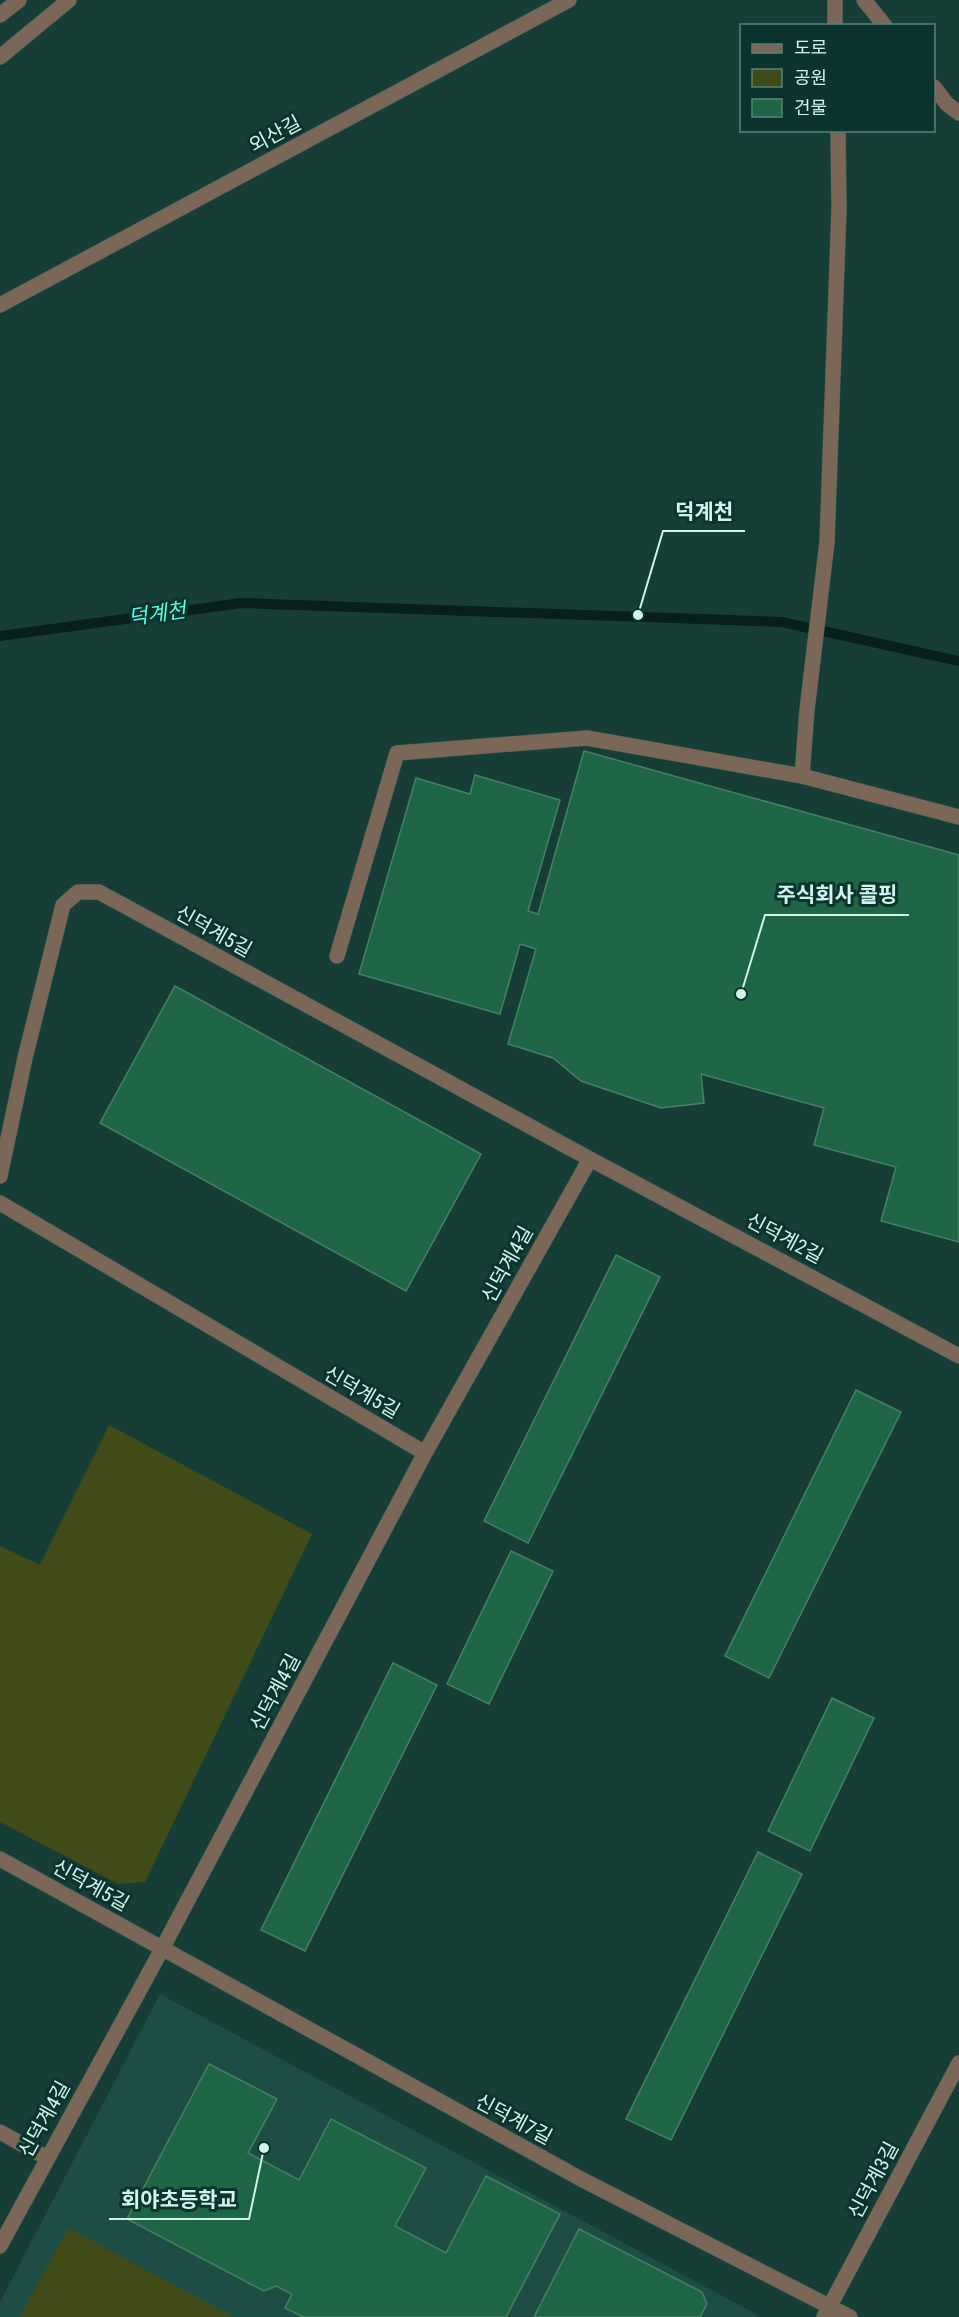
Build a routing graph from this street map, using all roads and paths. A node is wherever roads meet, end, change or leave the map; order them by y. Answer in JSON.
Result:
{"nodes":[{"id":1,"x":19,"y":0,"type":"edge"},
{"id":2,"x":69,"y":0,"type":"edge"},
{"id":3,"x":570,"y":0,"type":"edge"},
{"id":4,"x":835,"y":0,"type":"edge"},
{"id":5,"x":864,"y":0,"type":"edge"},
{"id":6,"x":0,"y":15,"type":"edge"},
{"id":7,"x":835,"y":24,"type":"edge"},
{"id":8,"x":883,"y":24,"type":"edge"},
{"id":9,"x":0,"y":57,"type":"edge"},
{"id":10,"x":935,"y":89,"type":"edge"},
{"id":11,"x":959,"y":113,"type":"edge"},
{"id":12,"x":838,"y":132,"type":"edge"},
{"id":13,"x":0,"y":305,"type":"edge"},
{"id":14,"x":802,"y":776,"type":"junction"},
{"id":15,"x":959,"y":817,"type":"edge"},
{"id":16,"x":338,"y":956,"type":"dead end"},
{"id":17,"x":590,"y":1160,"type":"junction"},
{"id":18,"x":0,"y":1176,"type":"edge"},
{"id":19,"x":0,"y":1203,"type":"edge"},
{"id":20,"x":959,"y":1356,"type":"edge"},
{"id":21,"x":425,"y":1453,"type":"junction"},
{"id":22,"x":0,"y":1859,"type":"edge"},
{"id":23,"x":162,"y":1949,"type":"junction"},
{"id":24,"x":959,"y":2063,"type":"edge"},
{"id":25,"x":0,"y":2132,"type":"edge"},
{"id":26,"x":47,"y":2158,"type":"junction"},
{"id":27,"x":0,"y":2246,"type":"edge"},
{"id":28,"x":826,"y":2312,"type":"edge"},
{"id":29,"x":850,"y":2317,"type":"edge"}],
"edges":[{"from":1,"to":6,"type":"street"},
{"from":2,"to":9,"type":"street"},
{"from":3,"to":13,"type":"street","name":"외산길"},
{"from":4,"to":7,"type":"street"},
{"from":5,"to":8,"type":"street"},
{"from":10,"to":11,"type":"street"},
{"from":12,"to":14,"type":"street"},
{"from":14,"to":15,"type":"street"},
{"from":14,"to":16,"type":"street"},
{"from":17,"to":18,"type":"street","name":"신덕계5길"},
{"from":17,"to":20,"type":"street","name":"신덕계2길"},
{"from":17,"to":21,"type":"street","name":"신덕계4길"},
{"from":19,"to":21,"type":"street","name":"신덕계5길"},
{"from":21,"to":23,"type":"street","name":"신덕계4길"},
{"from":22,"to":23,"type":"street","name":"신덕계5길"},
{"from":23,"to":26,"type":"street","name":"신덕계4길"},
{"from":23,"to":28,"type":"street","name":"신덕계7길"},
{"from":24,"to":28,"type":"street","name":"신덕계3길"},
{"from":25,"to":26,"type":"street"},
{"from":26,"to":27,"type":"street","name":"신덕계4길"},
{"from":28,"to":29,"type":"street","name":"신덕계7길"}]}
